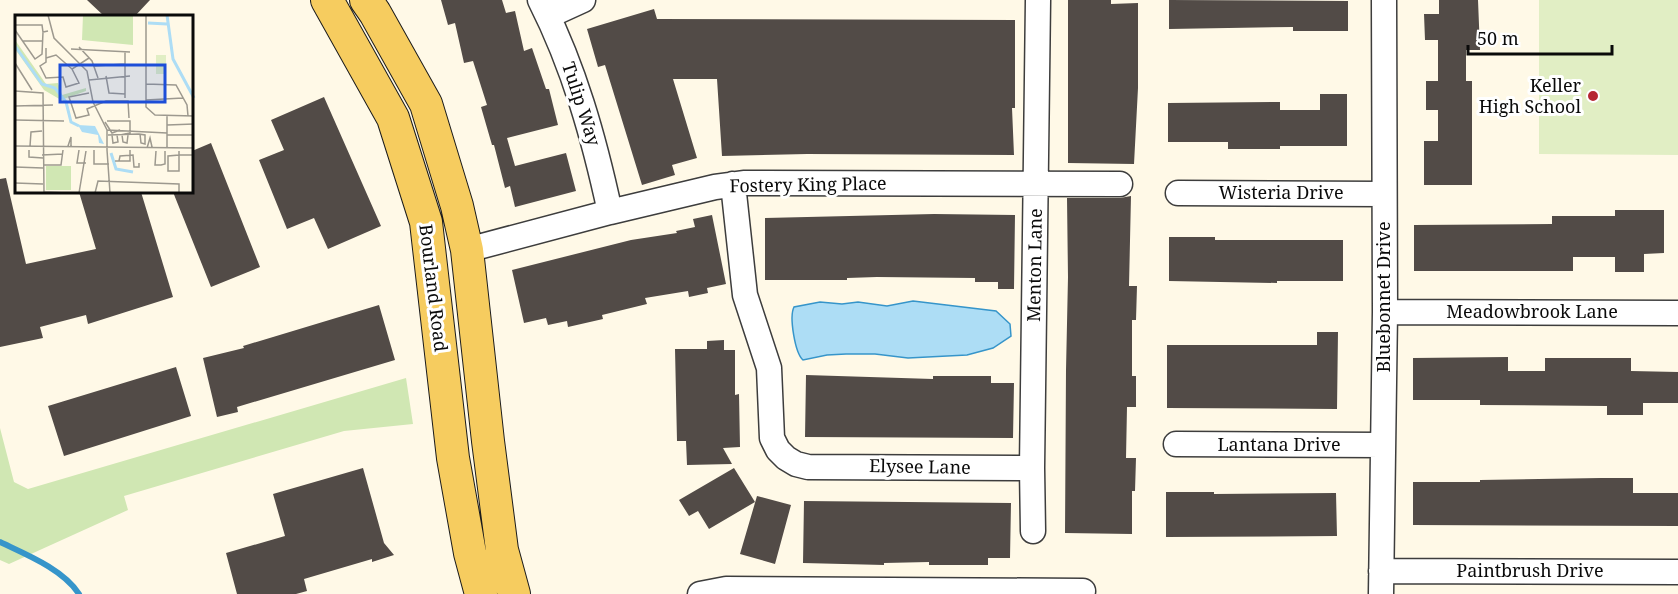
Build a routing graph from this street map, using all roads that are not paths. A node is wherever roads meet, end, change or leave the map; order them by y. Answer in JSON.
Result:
{"nodes":[{"id":1,"x":327,"y":0,"type":"edge"},
{"id":2,"x":366,"y":0,"type":"edge"},
{"id":3,"x":583,"y":0,"type":"edge"},
{"id":4,"x":1038,"y":0,"type":"edge"},
{"id":5,"x":1384,"y":0,"type":"edge"},
{"id":6,"x":544,"y":8,"type":"edge"},
{"id":7,"x":733,"y":184,"type":"junction"},
{"id":8,"x":1036,"y":184,"type":"junction"},
{"id":9,"x":1120,"y":184,"type":"dead end"},
{"id":10,"x":1178,"y":193,"type":"dead end"},
{"id":11,"x":1383,"y":194,"type":"junction"},
{"id":12,"x":610,"y":212,"type":"junction"},
{"id":13,"x":467,"y":250,"type":"junction"},
{"id":14,"x":1385,"y":312,"type":"junction"},
{"id":15,"x":1678,"y":313,"type":"edge"},
{"id":16,"x":1176,"y":444,"type":"dead end"},
{"id":17,"x":1383,"y":446,"type":"junction"},
{"id":18,"x":1032,"y":468,"type":"junction"},
{"id":19,"x":1033,"y":531,"type":"dead end"},
{"id":20,"x":1678,"y":572,"type":"edge"},
{"id":21,"x":1381,"y":583,"type":"edge"},
{"id":22,"x":1083,"y":591,"type":"dead end"},
{"id":23,"x":481,"y":594,"type":"edge"},
{"id":24,"x":514,"y":594,"type":"edge"},
{"id":25,"x":700,"y":594,"type":"edge"}],
"edges":[{"from":1,"to":23,"type":"main road","name":"Bourland Road"},
{"from":2,"to":13,"type":"main road","name":"Bourland Road"},
{"from":3,"to":6,"type":"street"},
{"from":4,"to":8,"type":"street","name":"Menton Lane"},
{"from":5,"to":11,"type":"street","name":"Bluebonnet Drive"},
{"from":6,"to":12,"type":"street","name":"Tulip Way"},
{"from":7,"to":8,"type":"street","name":"Fostery King Place"},
{"from":7,"to":12,"type":"street","name":"Fostery King Place"},
{"from":7,"to":18,"type":"street","name":"Elysee Lane"},
{"from":8,"to":9,"type":"street","name":"Fostery King Place"},
{"from":8,"to":18,"type":"street","name":"Menton Lane"},
{"from":10,"to":11,"type":"street","name":"Wisteria Drive"},
{"from":11,"to":14,"type":"street","name":"Bluebonnet Drive"},
{"from":12,"to":13,"type":"street","name":"Fostery King Place"},
{"from":13,"to":24,"type":"main road","name":"Bourland Road"},
{"from":14,"to":15,"type":"street","name":"Meadowbrook Lane"},
{"from":14,"to":17,"type":"street","name":"Bluebonnet Drive"},
{"from":16,"to":17,"type":"street","name":"Lantana Drive"},
{"from":17,"to":21,"type":"street","name":"Bluebonnet Drive"},
{"from":18,"to":19,"type":"street","name":"Menton Lane"},
{"from":20,"to":21,"type":"street","name":"Paintbrush Drive"},
{"from":22,"to":25,"type":"street"}]}
